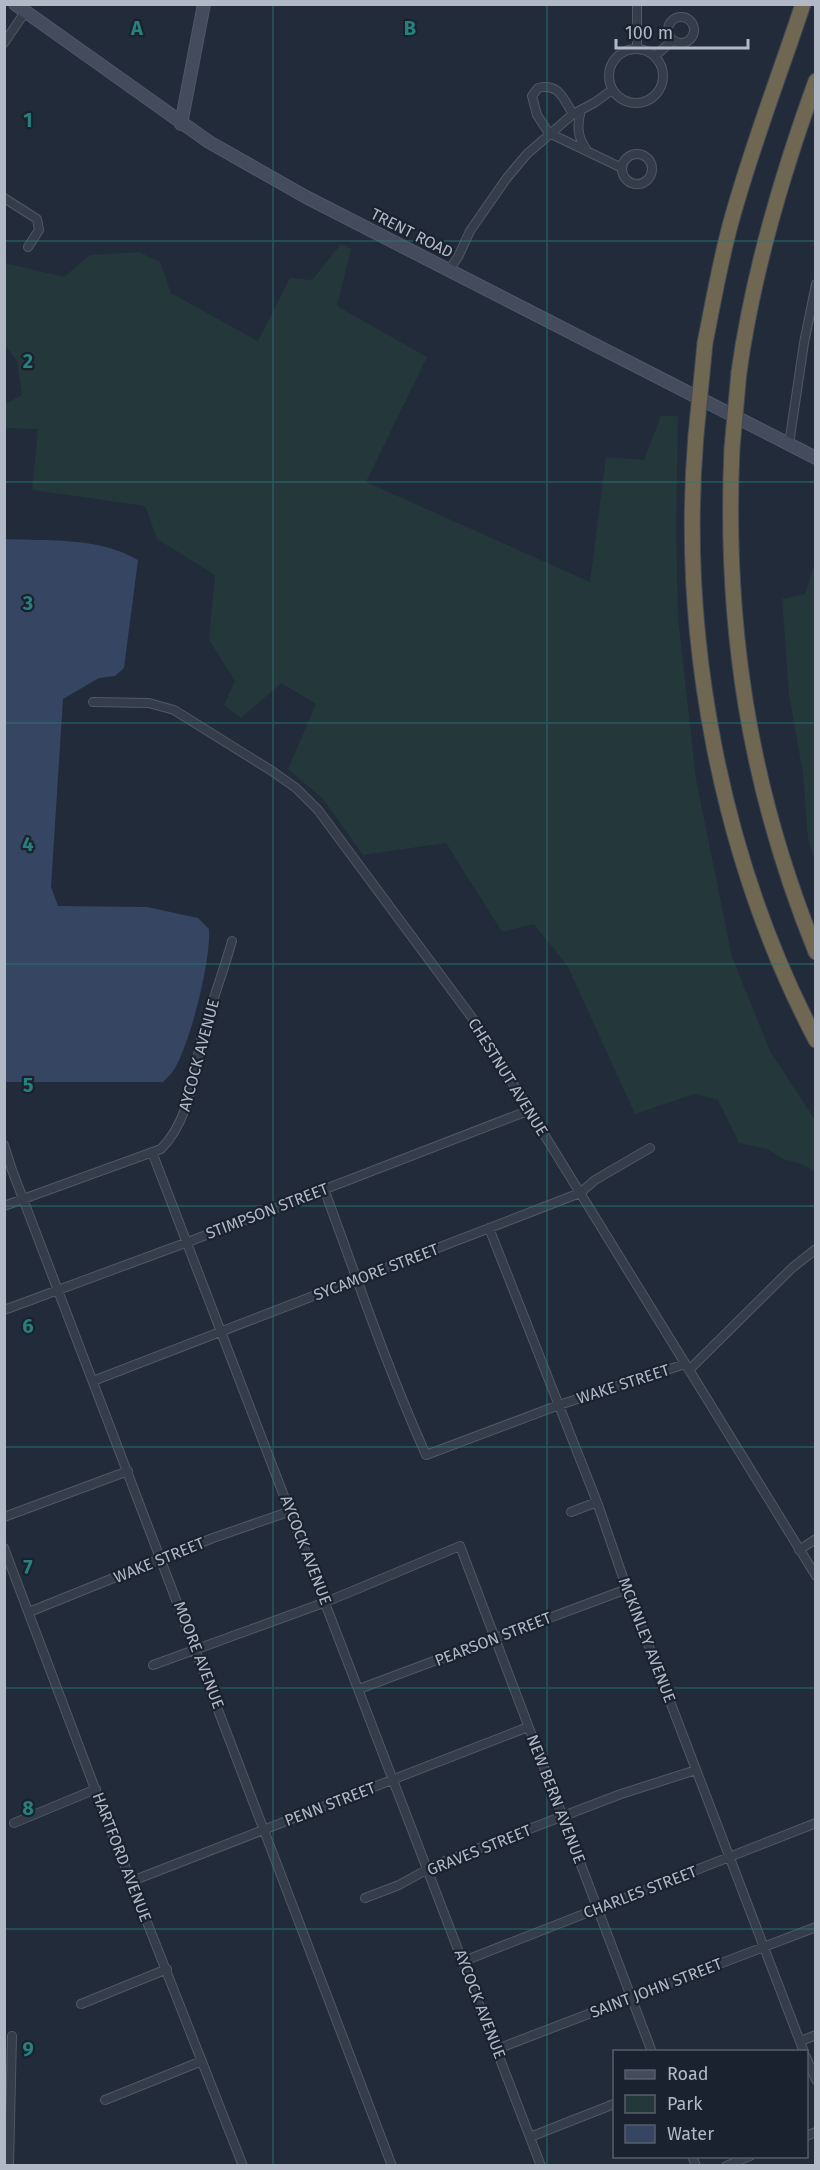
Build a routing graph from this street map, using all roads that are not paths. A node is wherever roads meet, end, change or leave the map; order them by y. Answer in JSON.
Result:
{"nodes":[{"id":1,"x":204,"y":4,"type":"edge"},
{"id":2,"x":637,"y":4,"type":"edge"},
{"id":3,"x":796,"y":4,"type":"edge"},
{"id":4,"x":803,"y":4,"type":"edge"},
{"id":5,"x":20,"y":8,"type":"edge"},
{"id":6,"x":672,"y":41,"type":"dead end"},
{"id":7,"x":4,"y":43,"type":"edge"},
{"id":8,"x":637,"y":48,"type":"junction"},
{"id":9,"x":786,"y":48,"type":"junction"},
{"id":10,"x":655,"y":56,"type":"junction"},
{"id":11,"x":816,"y":81,"type":"edge"},
{"id":12,"x":612,"y":90,"type":"junction"},
{"id":13,"x":816,"y":95,"type":"edge"},
{"id":14,"x":577,"y":112,"type":"junction"},
{"id":15,"x":181,"y":124,"type":"junction"},
{"id":16,"x":549,"y":133,"type":"junction"},
{"id":17,"x":792,"y":148,"type":"junction"},
{"id":18,"x":587,"y":151,"type":"junction"},
{"id":19,"x":622,"y":168,"type":"dead end"},
{"id":20,"x":4,"y":198,"type":"edge"},
{"id":21,"x":28,"y":247,"type":"dead end"},
{"id":22,"x":449,"y":270,"type":"junction"},
{"id":23,"x":816,"y":284,"type":"edge"},
{"id":24,"x":789,"y":444,"type":"junction"},
{"id":25,"x":816,"y":458,"type":"edge"},
{"id":26,"x":93,"y":702,"type":"dead end"},
{"id":27,"x":232,"y":941,"type":"dead end"},
{"id":28,"x":816,"y":952,"type":"edge"},
{"id":29,"x":816,"y":1040,"type":"edge"},
{"id":30,"x":530,"y":1110,"type":"junction"},
{"id":31,"x":4,"y":1145,"type":"edge"},
{"id":32,"x":650,"y":1148,"type":"dead end"},
{"id":33,"x":152,"y":1152,"type":"junction"},
{"id":34,"x":324,"y":1189,"type":"junction"},
{"id":35,"x":580,"y":1193,"type":"junction"},
{"id":36,"x":24,"y":1199,"type":"junction"},
{"id":37,"x":4,"y":1206,"type":"edge"},
{"id":38,"x":489,"y":1228,"type":"junction"},
{"id":39,"x":188,"y":1242,"type":"junction"},
{"id":40,"x":816,"y":1249,"type":"edge"},
{"id":41,"x":356,"y":1279,"type":"junction"},
{"id":42,"x":59,"y":1290,"type":"junction"},
{"id":43,"x":4,"y":1310,"type":"edge"},
{"id":44,"x":222,"y":1331,"type":"junction"},
{"id":45,"x":687,"y":1367,"type":"junction"},
{"id":46,"x":93,"y":1381,"type":"junction"},
{"id":47,"x":559,"y":1405,"type":"junction"},
{"id":48,"x":128,"y":1471,"type":"junction"},
{"id":49,"x":597,"y":1502,"type":"junction"},
{"id":50,"x":291,"y":1510,"type":"junction"},
{"id":51,"x":571,"y":1512,"type":"dead end"},
{"id":52,"x":4,"y":1517,"type":"edge"},
{"id":53,"x":816,"y":1539,"type":"edge"},
{"id":54,"x":4,"y":1548,"type":"edge"},
{"id":55,"x":799,"y":1550,"type":"junction"},
{"id":56,"x":162,"y":1559,"type":"junction"},
{"id":57,"x":816,"y":1576,"type":"edge"},
{"id":58,"x":627,"y":1589,"type":"junction"},
{"id":59,"x":326,"y":1602,"type":"junction"},
{"id":60,"x":28,"y":1612,"type":"junction"},
{"id":61,"x":494,"y":1638,"type":"junction"},
{"id":62,"x":196,"y":1648,"type":"junction"},
{"id":63,"x":153,"y":1665,"type":"dead end"},
{"id":64,"x":359,"y":1689,"type":"junction"},
{"id":65,"x":528,"y":1727,"type":"junction"},
{"id":66,"x":696,"y":1770,"type":"junction"},
{"id":67,"x":394,"y":1779,"type":"junction"},
{"id":68,"x":96,"y":1789,"type":"junction"},
{"id":69,"x":562,"y":1816,"type":"junction"},
{"id":70,"x":14,"y":1823,"type":"dead end"},
{"id":71,"x":816,"y":1823,"type":"edge"},
{"id":72,"x":265,"y":1829,"type":"junction"},
{"id":73,"x":729,"y":1857,"type":"junction"},
{"id":74,"x":428,"y":1869,"type":"junction"},
{"id":75,"x":132,"y":1881,"type":"junction"},
{"id":76,"x":365,"y":1898,"type":"dead end"},
{"id":77,"x":597,"y":1908,"type":"junction"},
{"id":78,"x":816,"y":1927,"type":"edge"},
{"id":79,"x":764,"y":1946,"type":"junction"},
{"id":80,"x":464,"y":1960,"type":"junction"},
{"id":81,"x":167,"y":1969,"type":"junction"},
{"id":82,"x":632,"y":1998,"type":"junction"},
{"id":83,"x":81,"y":2004,"type":"dead end"},
{"id":84,"x":816,"y":2035,"type":"edge"},
{"id":85,"x":12,"y":2036,"type":"dead end"},
{"id":86,"x":801,"y":2041,"type":"junction"},
{"id":87,"x":497,"y":2049,"type":"junction"},
{"id":88,"x":651,"y":2050,"type":"edge"},
{"id":89,"x":803,"y":2050,"type":"edge"},
{"id":90,"x":808,"y":2060,"type":"edge"},
{"id":91,"x":202,"y":2061,"type":"junction"},
{"id":92,"x":816,"y":2080,"type":"edge"},
{"id":93,"x":105,"y":2100,"type":"dead end"},
{"id":94,"x":613,"y":2105,"type":"edge"},
{"id":95,"x":530,"y":2137,"type":"junction"},
{"id":96,"x":747,"y":2158,"type":"edge"},
{"id":97,"x":9,"y":2166,"type":"edge"},
{"id":98,"x":243,"y":2166,"type":"edge"},
{"id":99,"x":392,"y":2166,"type":"edge"},
{"id":100,"x":541,"y":2166,"type":"edge"},
{"id":101,"x":726,"y":2166,"type":"edge"}],
"edges":[{"from":1,"to":15,"type":"street"},
{"from":2,"to":8,"type":"street"},
{"from":3,"to":9,"type":"highway"},
{"from":4,"to":9,"type":"highway"},
{"from":5,"to":7,"type":"street"},
{"from":5,"to":15,"type":"street","name":"TRENT ROAD"},
{"from":6,"to":10,"type":"street"},
{"from":8,"to":10,"type":"street"},
{"from":8,"to":12,"type":"street"},
{"from":9,"to":29,"type":"highway","bridge":true},
{"from":10,"to":12,"type":"street"},
{"from":11,"to":17,"type":"highway"},
{"from":12,"to":14,"type":"street"},
{"from":13,"to":17,"type":"highway"},
{"from":14,"to":16,"type":"street"},
{"from":14,"to":16,"type":"street"},
{"from":14,"to":18,"type":"street"},
{"from":15,"to":22,"type":"street","name":"TRENT ROAD"},
{"from":16,"to":18,"type":"street"},
{"from":16,"to":22,"type":"street"},
{"from":17,"to":28,"type":"highway","bridge":true},
{"from":18,"to":19,"type":"street"},
{"from":20,"to":21,"type":"street"},
{"from":22,"to":24,"type":"street","name":"TRENT ROAD"},
{"from":23,"to":24,"type":"street"},
{"from":24,"to":25,"type":"street","name":"TRENT ROAD"},
{"from":26,"to":30,"type":"street","name":"CHESTNUT AVENUE"},
{"from":27,"to":33,"type":"street","name":"AYCOCK AVENUE"},
{"from":30,"to":34,"type":"street","name":"STIMPSON STREET"},
{"from":30,"to":35,"type":"street","name":"CHESTNUT AVENUE"},
{"from":31,"to":36,"type":"street","name":"MOORE AVENUE"},
{"from":32,"to":35,"type":"street","name":"SYCAMORE STREET"},
{"from":33,"to":36,"type":"street"},
{"from":33,"to":39,"type":"street","name":"AYCOCK AVENUE"},
{"from":34,"to":39,"type":"street","name":"STIMPSON STREET"},
{"from":34,"to":41,"type":"street"},
{"from":35,"to":38,"type":"street","name":"SYCAMORE STREET"},
{"from":35,"to":45,"type":"street","name":"CHESTNUT AVENUE"},
{"from":36,"to":37,"type":"street"},
{"from":36,"to":42,"type":"street","name":"MOORE AVENUE"},
{"from":38,"to":41,"type":"street","name":"SYCAMORE STREET"},
{"from":38,"to":47,"type":"street","name":"MCKINLEY AVENUE"},
{"from":39,"to":42,"type":"street","name":"STIMPSON STREET"},
{"from":39,"to":44,"type":"street","name":"AYCOCK AVENUE"},
{"from":40,"to":45,"type":"street","name":"WAKE STREET"},
{"from":41,"to":44,"type":"street","name":"SYCAMORE STREET"},
{"from":41,"to":47,"type":"street","name":"WAKE STREET"},
{"from":42,"to":43,"type":"street","name":"STIMPSON STREET"},
{"from":42,"to":46,"type":"street","name":"MOORE AVENUE"},
{"from":44,"to":46,"type":"street","name":"SYCAMORE STREET"},
{"from":44,"to":50,"type":"street","name":"AYCOCK AVENUE"},
{"from":45,"to":47,"type":"street","name":"WAKE STREET"},
{"from":45,"to":55,"type":"street","name":"CHESTNUT AVENUE"},
{"from":46,"to":48,"type":"street","name":"MOORE AVENUE"},
{"from":47,"to":49,"type":"street","name":"MCKINLEY AVENUE"},
{"from":48,"to":52,"type":"street"},
{"from":48,"to":56,"type":"street","name":"MOORE AVENUE"},
{"from":49,"to":51,"type":"street"},
{"from":49,"to":58,"type":"street","name":"MCKINLEY AVENUE"},
{"from":50,"to":56,"type":"street","name":"WAKE STREET"},
{"from":50,"to":59,"type":"street","name":"AYCOCK AVENUE"},
{"from":53,"to":55,"type":"street"},
{"from":54,"to":60,"type":"street","name":"HARTFORD AVENUE"},
{"from":55,"to":57,"type":"street","name":"CHESTNUT AVENUE"},
{"from":56,"to":60,"type":"street","name":"WAKE STREET"},
{"from":56,"to":62,"type":"street","name":"MOORE AVENUE"},
{"from":58,"to":61,"type":"street","name":"PEARSON STREET"},
{"from":58,"to":66,"type":"street","name":"MCKINLEY AVENUE"},
{"from":59,"to":61,"type":"street","name":"NEW BERN AVENUE"},
{"from":59,"to":62,"type":"street"},
{"from":59,"to":64,"type":"street","name":"AYCOCK AVENUE"},
{"from":60,"to":68,"type":"street","name":"HARTFORD AVENUE"},
{"from":61,"to":64,"type":"street","name":"PEARSON STREET"},
{"from":61,"to":65,"type":"street","name":"NEW BERN AVENUE"},
{"from":62,"to":63,"type":"street"},
{"from":62,"to":72,"type":"street","name":"MOORE AVENUE"},
{"from":64,"to":67,"type":"street","name":"AYCOCK AVENUE"},
{"from":65,"to":67,"type":"street","name":"PENN STREET"},
{"from":65,"to":69,"type":"street","name":"NEW BERN AVENUE"},
{"from":66,"to":69,"type":"street","name":"GRAVES STREET"},
{"from":66,"to":73,"type":"street","name":"MCKINLEY AVENUE"},
{"from":67,"to":72,"type":"street","name":"PENN STREET"},
{"from":67,"to":74,"type":"street","name":"AYCOCK AVENUE"},
{"from":68,"to":70,"type":"street"},
{"from":68,"to":75,"type":"street","name":"HARTFORD AVENUE"},
{"from":69,"to":74,"type":"street","name":"GRAVES STREET"},
{"from":69,"to":77,"type":"street","name":"NEW BERN AVENUE"},
{"from":71,"to":73,"type":"street","name":"CHARLES STREET"},
{"from":72,"to":75,"type":"street","name":"PENN STREET"},
{"from":72,"to":99,"type":"street","name":"MOORE AVENUE"},
{"from":73,"to":77,"type":"street","name":"CHARLES STREET"},
{"from":73,"to":79,"type":"street","name":"MCKINLEY AVENUE"},
{"from":74,"to":76,"type":"street","name":"GRAVES STREET"},
{"from":74,"to":80,"type":"street","name":"AYCOCK AVENUE"},
{"from":75,"to":81,"type":"street","name":"HARTFORD AVENUE"},
{"from":77,"to":80,"type":"street","name":"CHARLES STREET"},
{"from":77,"to":82,"type":"street","name":"NEW BERN AVENUE"},
{"from":78,"to":79,"type":"street","name":"SAINT JOHN STREET"},
{"from":79,"to":82,"type":"street","name":"SAINT JOHN STREET"},
{"from":79,"to":86,"type":"street","name":"MCKINLEY AVENUE"},
{"from":80,"to":87,"type":"street","name":"AYCOCK AVENUE"},
{"from":81,"to":83,"type":"street"},
{"from":81,"to":91,"type":"street","name":"HARTFORD AVENUE"},
{"from":82,"to":87,"type":"street","name":"SAINT JOHN STREET"},
{"from":82,"to":88,"type":"street","name":"NEW BERN AVENUE"},
{"from":84,"to":86,"type":"street"},
{"from":85,"to":97,"type":"street"},
{"from":86,"to":89,"type":"street","name":"MCKINLEY AVENUE"},
{"from":87,"to":95,"type":"street","name":"AYCOCK AVENUE"},
{"from":90,"to":92,"type":"street"},
{"from":91,"to":93,"type":"street"},
{"from":91,"to":98,"type":"street","name":"HARTFORD AVENUE"},
{"from":94,"to":95,"type":"street"},
{"from":95,"to":100,"type":"street","name":"AYCOCK AVENUE"},
{"from":96,"to":101,"type":"street"}]}
